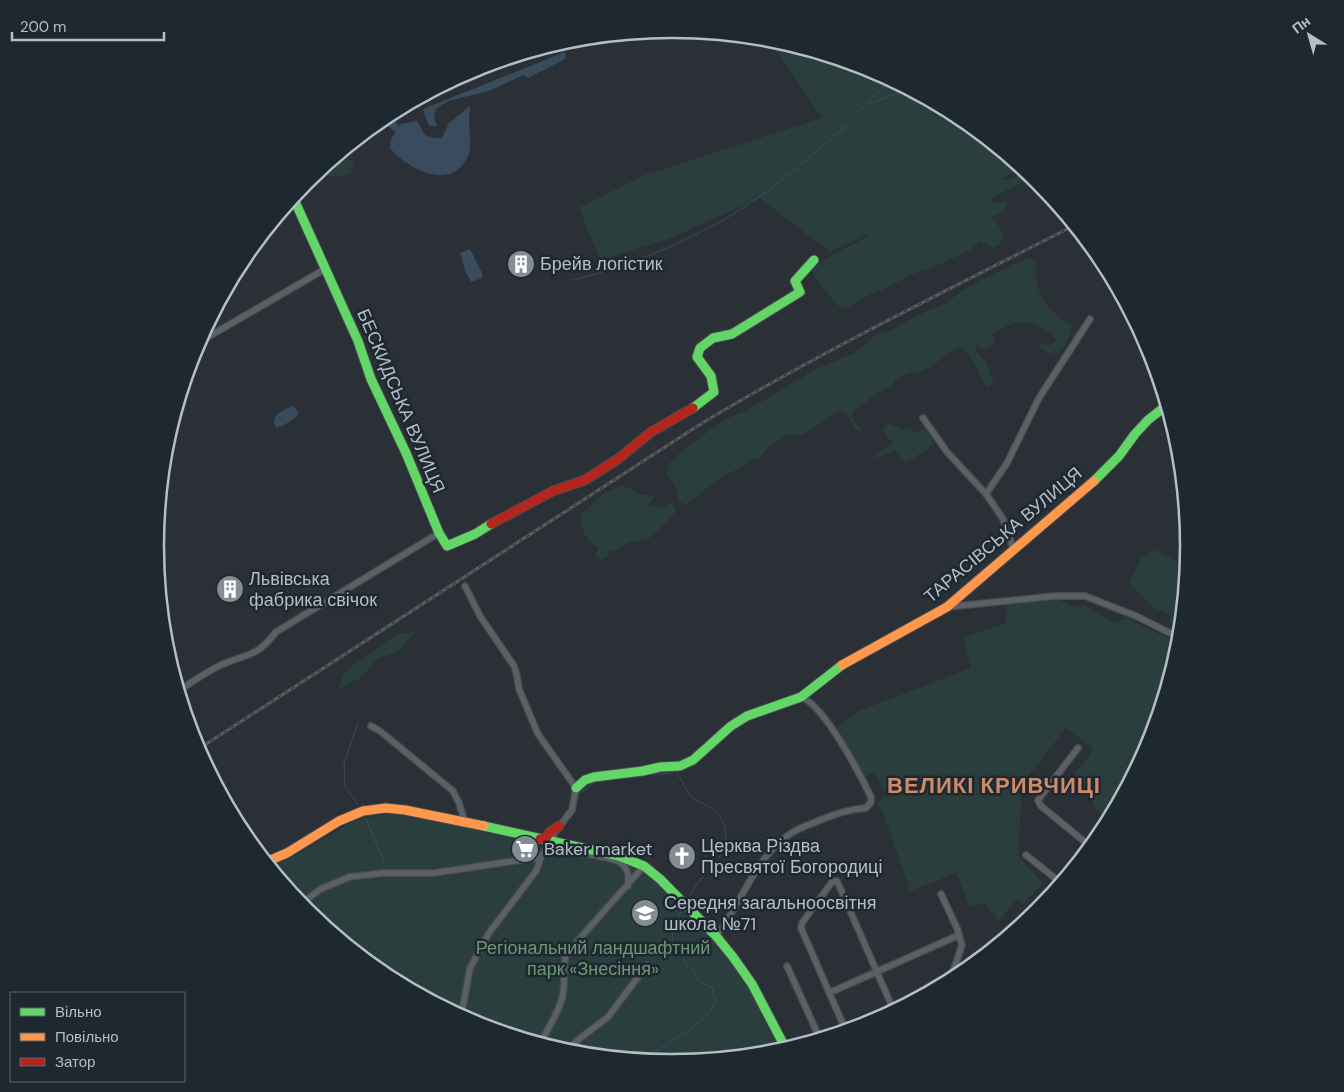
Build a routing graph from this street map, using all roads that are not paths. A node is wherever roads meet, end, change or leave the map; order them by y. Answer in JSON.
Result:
{"nodes":[{"id":1,"x":296,"y":204,"type":"edge"},
{"id":2,"x":814,"y":260,"type":"dead end"},
{"id":3,"x":326,"y":269,"type":"junction"},
{"id":4,"x":1090,"y":319,"type":"dead end"},
{"id":5,"x":209,"y":337,"type":"edge"},
{"id":6,"x":1161,"y":409,"type":"edge"},
{"id":7,"x":923,"y":418,"type":"dead end"},
{"id":8,"x":986,"y":494,"type":"junction"},
{"id":9,"x":439,"y":533,"type":"junction"},
{"id":10,"x":1014,"y":551,"type":"junction"},
{"id":11,"x":465,"y":586,"type":"dead end"},
{"id":12,"x":947,"y":607,"type":"junction"},
{"id":13,"x":1173,"y":634,"type":"edge"},
{"id":14,"x":184,"y":688,"type":"edge"},
{"id":15,"x":801,"y":697,"type":"junction"},
{"id":16,"x":371,"y":726,"type":"dead end"},
{"id":17,"x":1078,"y":748,"type":"dead end"},
{"id":18,"x":576,"y":788,"type":"junction"},
{"id":19,"x":464,"y":822,"type":"junction"},
{"id":20,"x":559,"y":826,"type":"junction"},
{"id":21,"x":540,"y":839,"type":"junction"},
{"id":22,"x":551,"y":841,"type":"junction"},
{"id":23,"x":1085,"y":842,"type":"edge"},
{"id":24,"x":566,"y":844,"type":"junction"},
{"id":25,"x":1026,"y":855,"type":"dead end"},
{"id":26,"x":541,"y":857,"type":"junction"},
{"id":27,"x":272,"y":860,"type":"edge"},
{"id":28,"x":644,"y":866,"type":"junction"},
{"id":29,"x":1055,"y":879,"type":"edge"},
{"id":30,"x":628,"y":886,"type":"junction"},
{"id":31,"x":941,"y":894,"type":"dead end"},
{"id":32,"x":306,"y":899,"type":"edge"},
{"id":33,"x":960,"y":935,"type":"junction"},
{"id":34,"x":716,"y":936,"type":"junction"},
{"id":35,"x":647,"y":965,"type":"dead end"},
{"id":36,"x":787,"y":966,"type":"dead end"},
{"id":37,"x":955,"y":969,"type":"edge"},
{"id":38,"x":875,"y":971,"type":"junction"},
{"id":39,"x":829,"y":993,"type":"junction"},
{"id":40,"x":891,"y":1005,"type":"edge"},
{"id":41,"x":462,"y":1009,"type":"edge"},
{"id":42,"x":843,"y":1025,"type":"edge"},
{"id":43,"x":817,"y":1033,"type":"edge"},
{"id":44,"x":543,"y":1038,"type":"edge"},
{"id":45,"x":782,"y":1042,"type":"edge"},
{"id":46,"x":573,"y":1045,"type":"edge"}],
"edges":[{"from":1,"to":3,"type":"street","name":"БЕСКИДСЬКА ВУЛИЦЯ"},
{"from":2,"to":9,"type":"street","name":"БЕСКИДСЬКА ВУЛИЦЯ"},
{"from":3,"to":5,"type":"street"},
{"from":3,"to":9,"type":"street","name":"БЕСКИДСЬКА ВУЛИЦЯ"},
{"from":4,"to":8,"type":"street"},
{"from":6,"to":10,"type":"street","name":"ТАРАСІВСЬКА ВУЛИЦЯ"},
{"from":7,"to":8,"type":"street"},
{"from":8,"to":10,"type":"street"},
{"from":9,"to":14,"type":"street"},
{"from":10,"to":12,"type":"street","name":"ТАРАСІВСЬКА ВУЛИЦЯ"},
{"from":11,"to":18,"type":"street"},
{"from":12,"to":13,"type":"street"},
{"from":12,"to":15,"type":"street","name":"ТАРАСІВСЬКА ВУЛИЦЯ"},
{"from":15,"to":18,"type":"street","name":"ТАРАСІВСЬКА ВУЛИЦЯ"},
{"from":15,"to":34,"type":"street"},
{"from":16,"to":19,"type":"street"},
{"from":17,"to":23,"type":"street"},
{"from":18,"to":20,"type":"street"},
{"from":19,"to":21,"type":"street"},
{"from":19,"to":27,"type":"street"},
{"from":20,"to":21,"type":"street"},
{"from":20,"to":22,"type":"street"},
{"from":20,"to":24,"type":"street"},
{"from":21,"to":22,"type":"street"},
{"from":22,"to":24,"type":"street"},
{"from":22,"to":26,"type":"street"},
{"from":22,"to":30,"type":"street"},
{"from":24,"to":28,"type":"street"},
{"from":25,"to":29,"type":"street"},
{"from":26,"to":32,"type":"street"},
{"from":26,"to":41,"type":"street"},
{"from":28,"to":30,"type":"street"},
{"from":28,"to":34,"type":"street"},
{"from":30,"to":44,"type":"street"},
{"from":31,"to":33,"type":"street"},
{"from":33,"to":37,"type":"street"},
{"from":33,"to":38,"type":"street"},
{"from":34,"to":45,"type":"street"},
{"from":35,"to":46,"type":"street"},
{"from":36,"to":43,"type":"street"},
{"from":38,"to":39,"type":"street"},
{"from":38,"to":39,"type":"street"},
{"from":38,"to":40,"type":"street"},
{"from":39,"to":42,"type":"street"}]}
